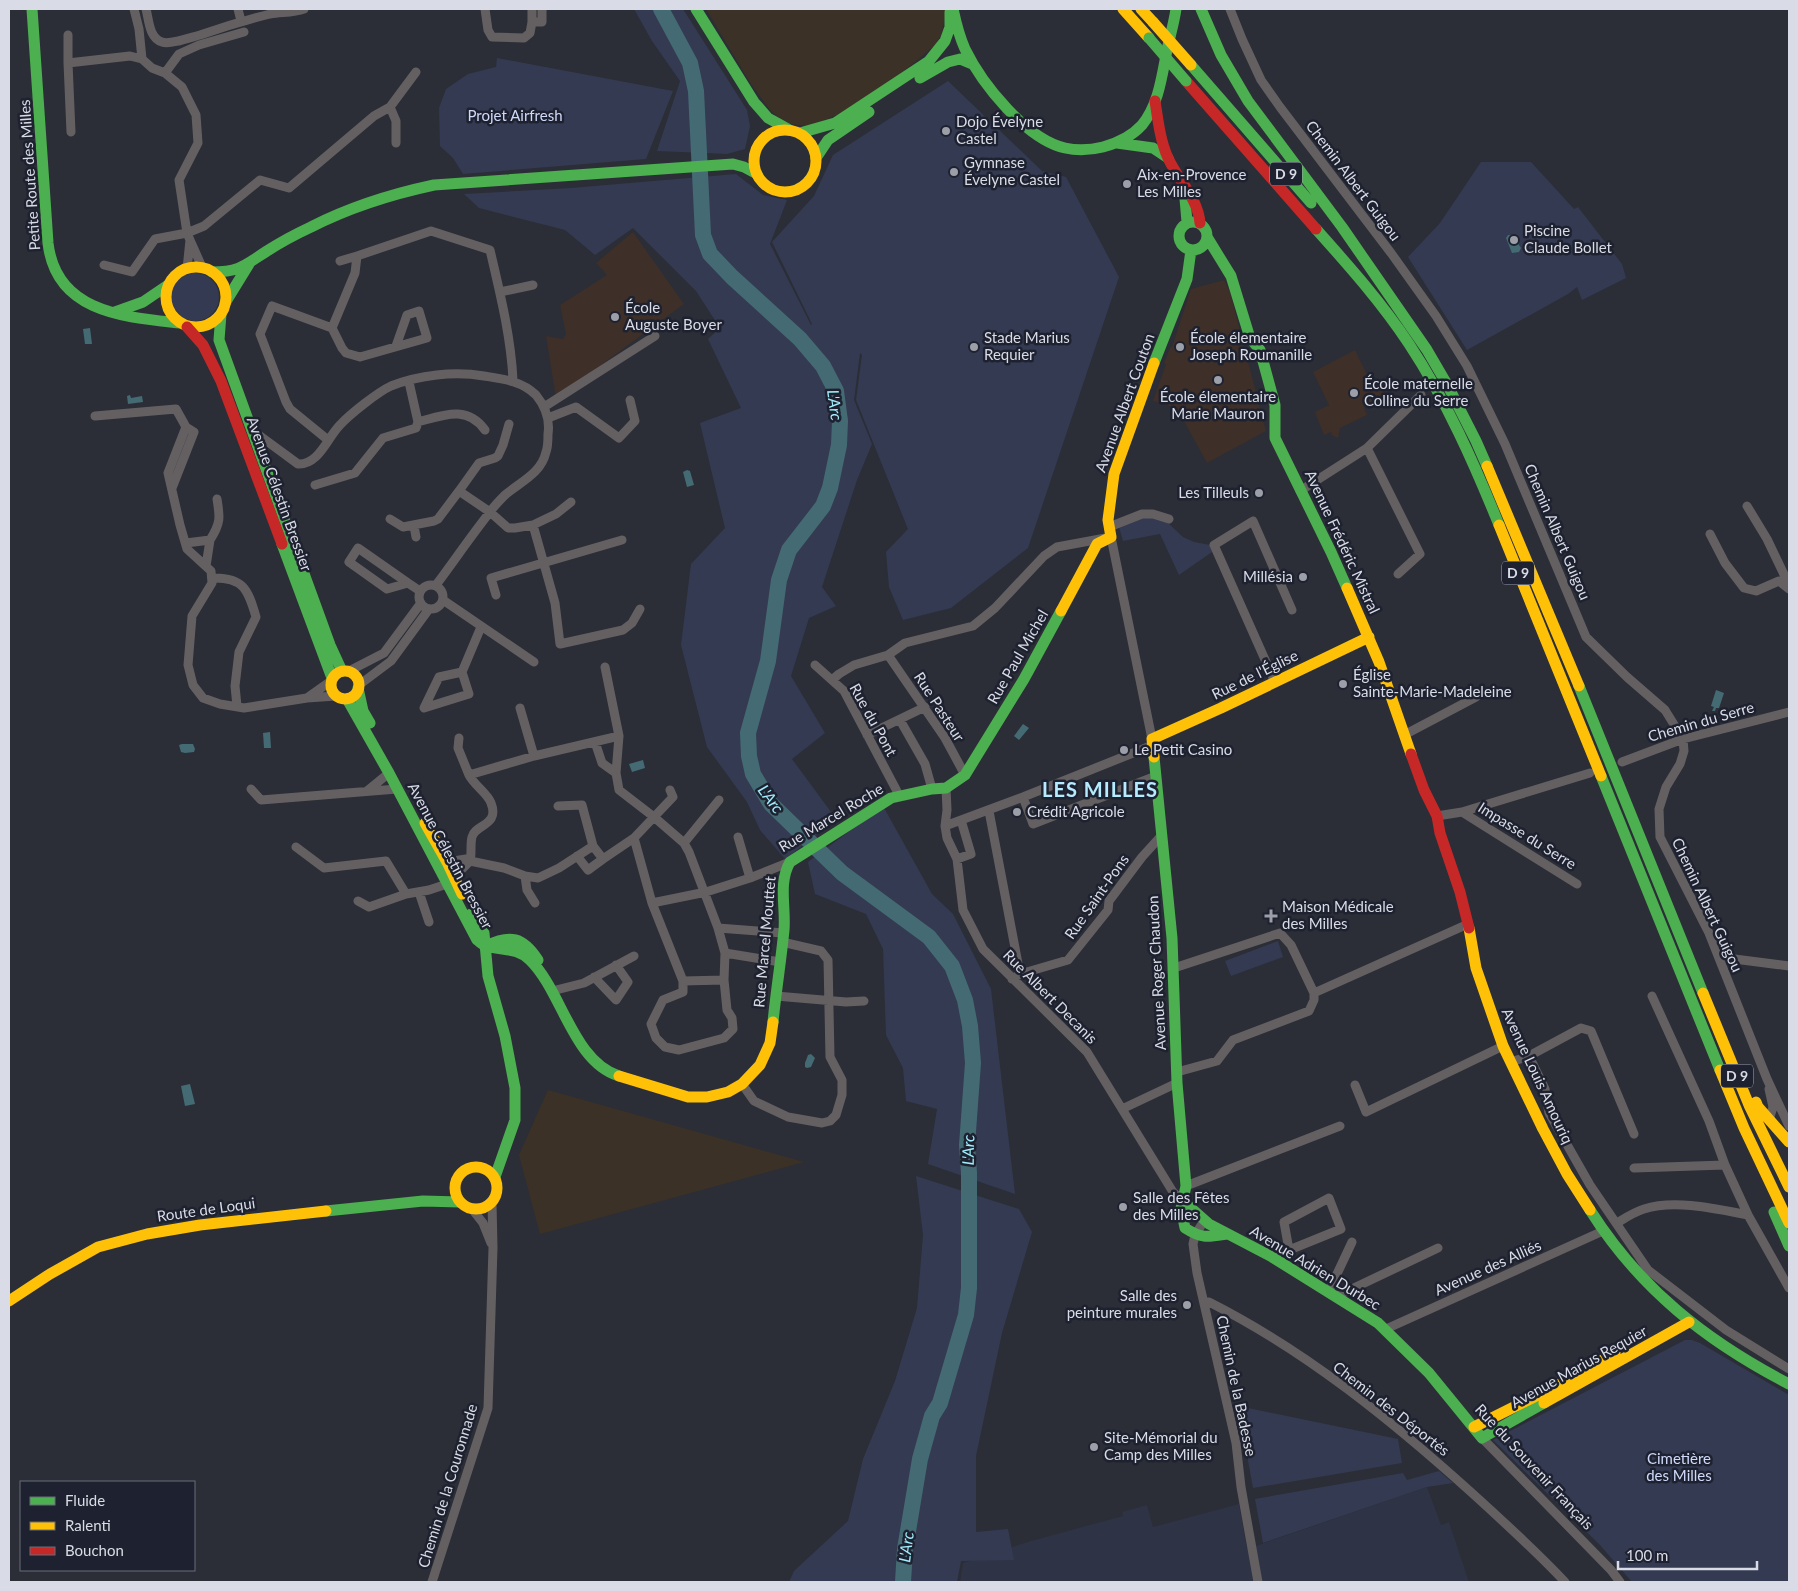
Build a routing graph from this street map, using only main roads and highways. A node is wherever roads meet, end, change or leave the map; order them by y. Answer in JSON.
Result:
{"nodes":[{"id":1,"x":32,"y":9,"type":"edge"},
{"id":2,"x":696,"y":9,"type":"edge"},
{"id":3,"x":952,"y":9,"type":"edge"},
{"id":4,"x":1123,"y":9,"type":"edge"},
{"id":5,"x":1141,"y":9,"type":"edge"},
{"id":6,"x":1176,"y":9,"type":"edge"},
{"id":7,"x":1201,"y":9,"type":"edge"},
{"id":8,"x":972,"y":64,"type":"junction"},
{"id":9,"x":1155,"y":101,"type":"junction"},
{"id":10,"x":754,"y":102,"type":"junction"},
{"id":11,"x":788,"y":129,"type":"junction"},
{"id":12,"x":800,"y":133,"type":"junction"},
{"id":13,"x":764,"y":137,"type":"junction"},
{"id":14,"x":1117,"y":143,"type":"junction"},
{"id":15,"x":756,"y":148,"type":"junction"},
{"id":16,"x":816,"y":158,"type":"junction"},
{"id":17,"x":1168,"y":158,"type":"junction"},
{"id":18,"x":730,"y":165,"type":"junction"},
{"id":19,"x":757,"y":174,"type":"junction"},
{"id":20,"x":1183,"y":182,"type":"junction"},
{"id":21,"x":1187,"y":222,"type":"junction"},
{"id":22,"x":1200,"y":223,"type":"junction"},
{"id":23,"x":1207,"y":237,"type":"junction"},
{"id":24,"x":1195,"y":249,"type":"junction"},
{"id":25,"x":1221,"y":258,"type":"junction"},
{"id":26,"x":250,"y":264,"type":"junction"},
{"id":27,"x":207,"y":270,"type":"junction"},
{"id":28,"x":1380,"y":282,"type":"junction"},
{"id":29,"x":168,"y":285,"type":"junction"},
{"id":30,"x":223,"y":308,"type":"junction"},
{"id":31,"x":107,"y":313,"type":"junction"},
{"id":32,"x":183,"y":325,"type":"junction"},
{"id":33,"x":1110,"y":532,"type":"joint"},
{"id":34,"x":1369,"y":637,"type":"junction"},
{"id":35,"x":346,"y":671,"type":"junction"},
{"id":36,"x":332,"y":680,"type":"junction"},
{"id":37,"x":359,"y":687,"type":"junction"},
{"id":38,"x":342,"y":698,"type":"junction"},
{"id":39,"x":1153,"y":742,"type":"joint"},
{"id":40,"x":946,"y":788,"type":"joint"},
{"id":41,"x":794,"y":860,"type":"joint"},
{"id":42,"x":451,"y":881,"type":"junction"},
{"id":43,"x":486,"y":946,"type":"junction"},
{"id":44,"x":1691,"y":962,"type":"junction"},
{"id":45,"x":1744,"y":1128,"type":"junction"},
{"id":46,"x":508,"y":1137,"type":"junction"},
{"id":47,"x":1789,"y":1142,"type":"edge"},
{"id":48,"x":478,"y":1167,"type":"junction"},
{"id":49,"x":494,"y":1178,"type":"junction"},
{"id":50,"x":456,"y":1182,"type":"junction"},
{"id":51,"x":1789,"y":1187,"type":"edge"},
{"id":52,"x":423,"y":1201,"type":"junction"},
{"id":53,"x":1183,"y":1201,"type":"junction"},
{"id":54,"x":460,"y":1202,"type":"junction"},
{"id":55,"x":1789,"y":1223,"type":"edge"},
{"id":56,"x":1227,"y":1234,"type":"junction"},
{"id":57,"x":1200,"y":1237,"type":"joint"},
{"id":58,"x":1789,"y":1246,"type":"edge"},
{"id":59,"x":9,"y":1301,"type":"edge"},
{"id":60,"x":1685,"y":1319,"type":"junction"},
{"id":61,"x":1386,"y":1329,"type":"joint"},
{"id":62,"x":1788,"y":1381,"type":"edge"},
{"id":63,"x":1474,"y":1427,"type":"junction"},
{"id":64,"x":1482,"y":1438,"type":"joint"}],
"edges":[{"from":1,"to":31,"type":"main road","name":"Petite Route des Milles"},
{"from":2,"to":10,"type":"main road"},
{"from":3,"to":8,"type":"main road"},
{"from":3,"to":12,"type":"main road"},
{"from":4,"to":45,"type":"main road","number":"D 9","bridge":true},
{"from":5,"to":28,"type":"main road","number":"D 9","bridge":true},
{"from":6,"to":9,"type":"main road"},
{"from":7,"to":28,"type":"main road"},
{"from":8,"to":14,"type":"main road"},
{"from":8,"to":16,"type":"main road"},
{"from":9,"to":14,"type":"main road"},
{"from":9,"to":17,"type":"main road"},
{"from":10,"to":11,"type":"main road"},
{"from":10,"to":13,"type":"main road"},
{"from":11,"to":12,"type":"main road"},
{"from":11,"to":13,"type":"main road"},
{"from":12,"to":16,"type":"main road"},
{"from":13,"to":15,"type":"main road"},
{"from":14,"to":17,"type":"main road"},
{"from":15,"to":18,"type":"main road"},
{"from":15,"to":19,"type":"main road"},
{"from":16,"to":19,"type":"main road"},
{"from":17,"to":20,"type":"main road"},
{"from":18,"to":19,"type":"main road"},
{"from":18,"to":26,"type":"main road"},
{"from":20,"to":21,"type":"main road"},
{"from":20,"to":22,"type":"main road"},
{"from":21,"to":22,"type":"main road"},
{"from":21,"to":24,"type":"main road"},
{"from":22,"to":23,"type":"main road"},
{"from":23,"to":24,"type":"main road"},
{"from":23,"to":25,"type":"main road","name":"Avenue Frédéric Mistral"},
{"from":24,"to":25,"type":"main road"},
{"from":24,"to":33,"type":"main road","name":"Avenue Albert Couton"},
{"from":25,"to":34,"type":"main road","name":"Avenue Frédéric Mistral"},
{"from":26,"to":27,"type":"main road"},
{"from":26,"to":30,"type":"main road"},
{"from":27,"to":29,"type":"main road"},
{"from":27,"to":30,"type":"main road"},
{"from":28,"to":44,"type":"main road","number":"D 9"},
{"from":29,"to":31,"type":"main road"},
{"from":29,"to":32,"type":"main road"},
{"from":30,"to":32,"type":"main road"},
{"from":30,"to":35,"type":"main road","name":"Avenue Célestin Bressier"},
{"from":31,"to":32,"type":"main road","name":"Petite Route des Milles"},
{"from":32,"to":36,"type":"main road","name":"Avenue Célestin Bressier"},
{"from":33,"to":40,"type":"main road","name":"Rue Paul Michel"},
{"from":34,"to":39,"type":"main road","name":"Rue de l'Église"},
{"from":34,"to":60,"type":"main road","name":"Avenue Louis Amouriq"},
{"from":35,"to":36,"type":"main road"},
{"from":35,"to":37,"type":"main road"},
{"from":36,"to":38,"type":"main road"},
{"from":37,"to":38,"type":"main road"},
{"from":37,"to":42,"type":"main road","name":"Avenue Célestin Bressier"},
{"from":38,"to":42,"type":"main road","name":"Avenue Célestin Bressier"},
{"from":39,"to":53,"type":"main road","name":"Avenue Roger Chaudon"},
{"from":40,"to":41,"type":"main road","name":"Rue Marcel Roche"},
{"from":41,"to":43,"type":"main road","name":"Rue Marcel Mouttet"},
{"from":42,"to":43,"type":"main road","name":"Avenue Célestin Bressier"},
{"from":43,"to":46,"type":"main road","name":"Avenue Célestin Bressier"},
{"from":44,"to":47,"type":"main road"},
{"from":44,"to":51,"type":"main road","number":"D 9"},
{"from":45,"to":55,"type":"main road","number":"D 9"},
{"from":45,"to":58,"type":"main road","number":"D 9"},
{"from":46,"to":48,"type":"main road","name":"Avenue Célestin Bressier"},
{"from":46,"to":49,"type":"main road","name":"Avenue Célestin Bressier"},
{"from":48,"to":49,"type":"main road"},
{"from":48,"to":50,"type":"main road"},
{"from":49,"to":54,"type":"main road"},
{"from":50,"to":52,"type":"main road","name":"Route de Loqui"},
{"from":50,"to":54,"type":"main road"},
{"from":52,"to":54,"type":"main road","name":"Route de Loqui"},
{"from":52,"to":59,"type":"main road","name":"Route de Loqui"},
{"from":53,"to":56,"type":"main road","name":"Avenue Adrien Durbec"},
{"from":53,"to":57,"type":"main road","name":"Avenue Roger Chaudon"},
{"from":56,"to":57,"type":"main road","name":"Avenue Adrien Durbec"},
{"from":56,"to":61,"type":"main road","name":"Avenue Adrien Durbec"},
{"from":60,"to":62,"type":"main road","name":"Avenue Louis Amouriq"},
{"from":60,"to":63,"type":"main road","name":"Avenue Marius Requier"},
{"from":60,"to":64,"type":"main road","name":"Avenue Marius Requier"},
{"from":61,"to":63,"type":"main road","name":"Rue du Souvenir Français"},
{"from":63,"to":64,"type":"main road","name":"Rue du Souvenir Français"}]}
